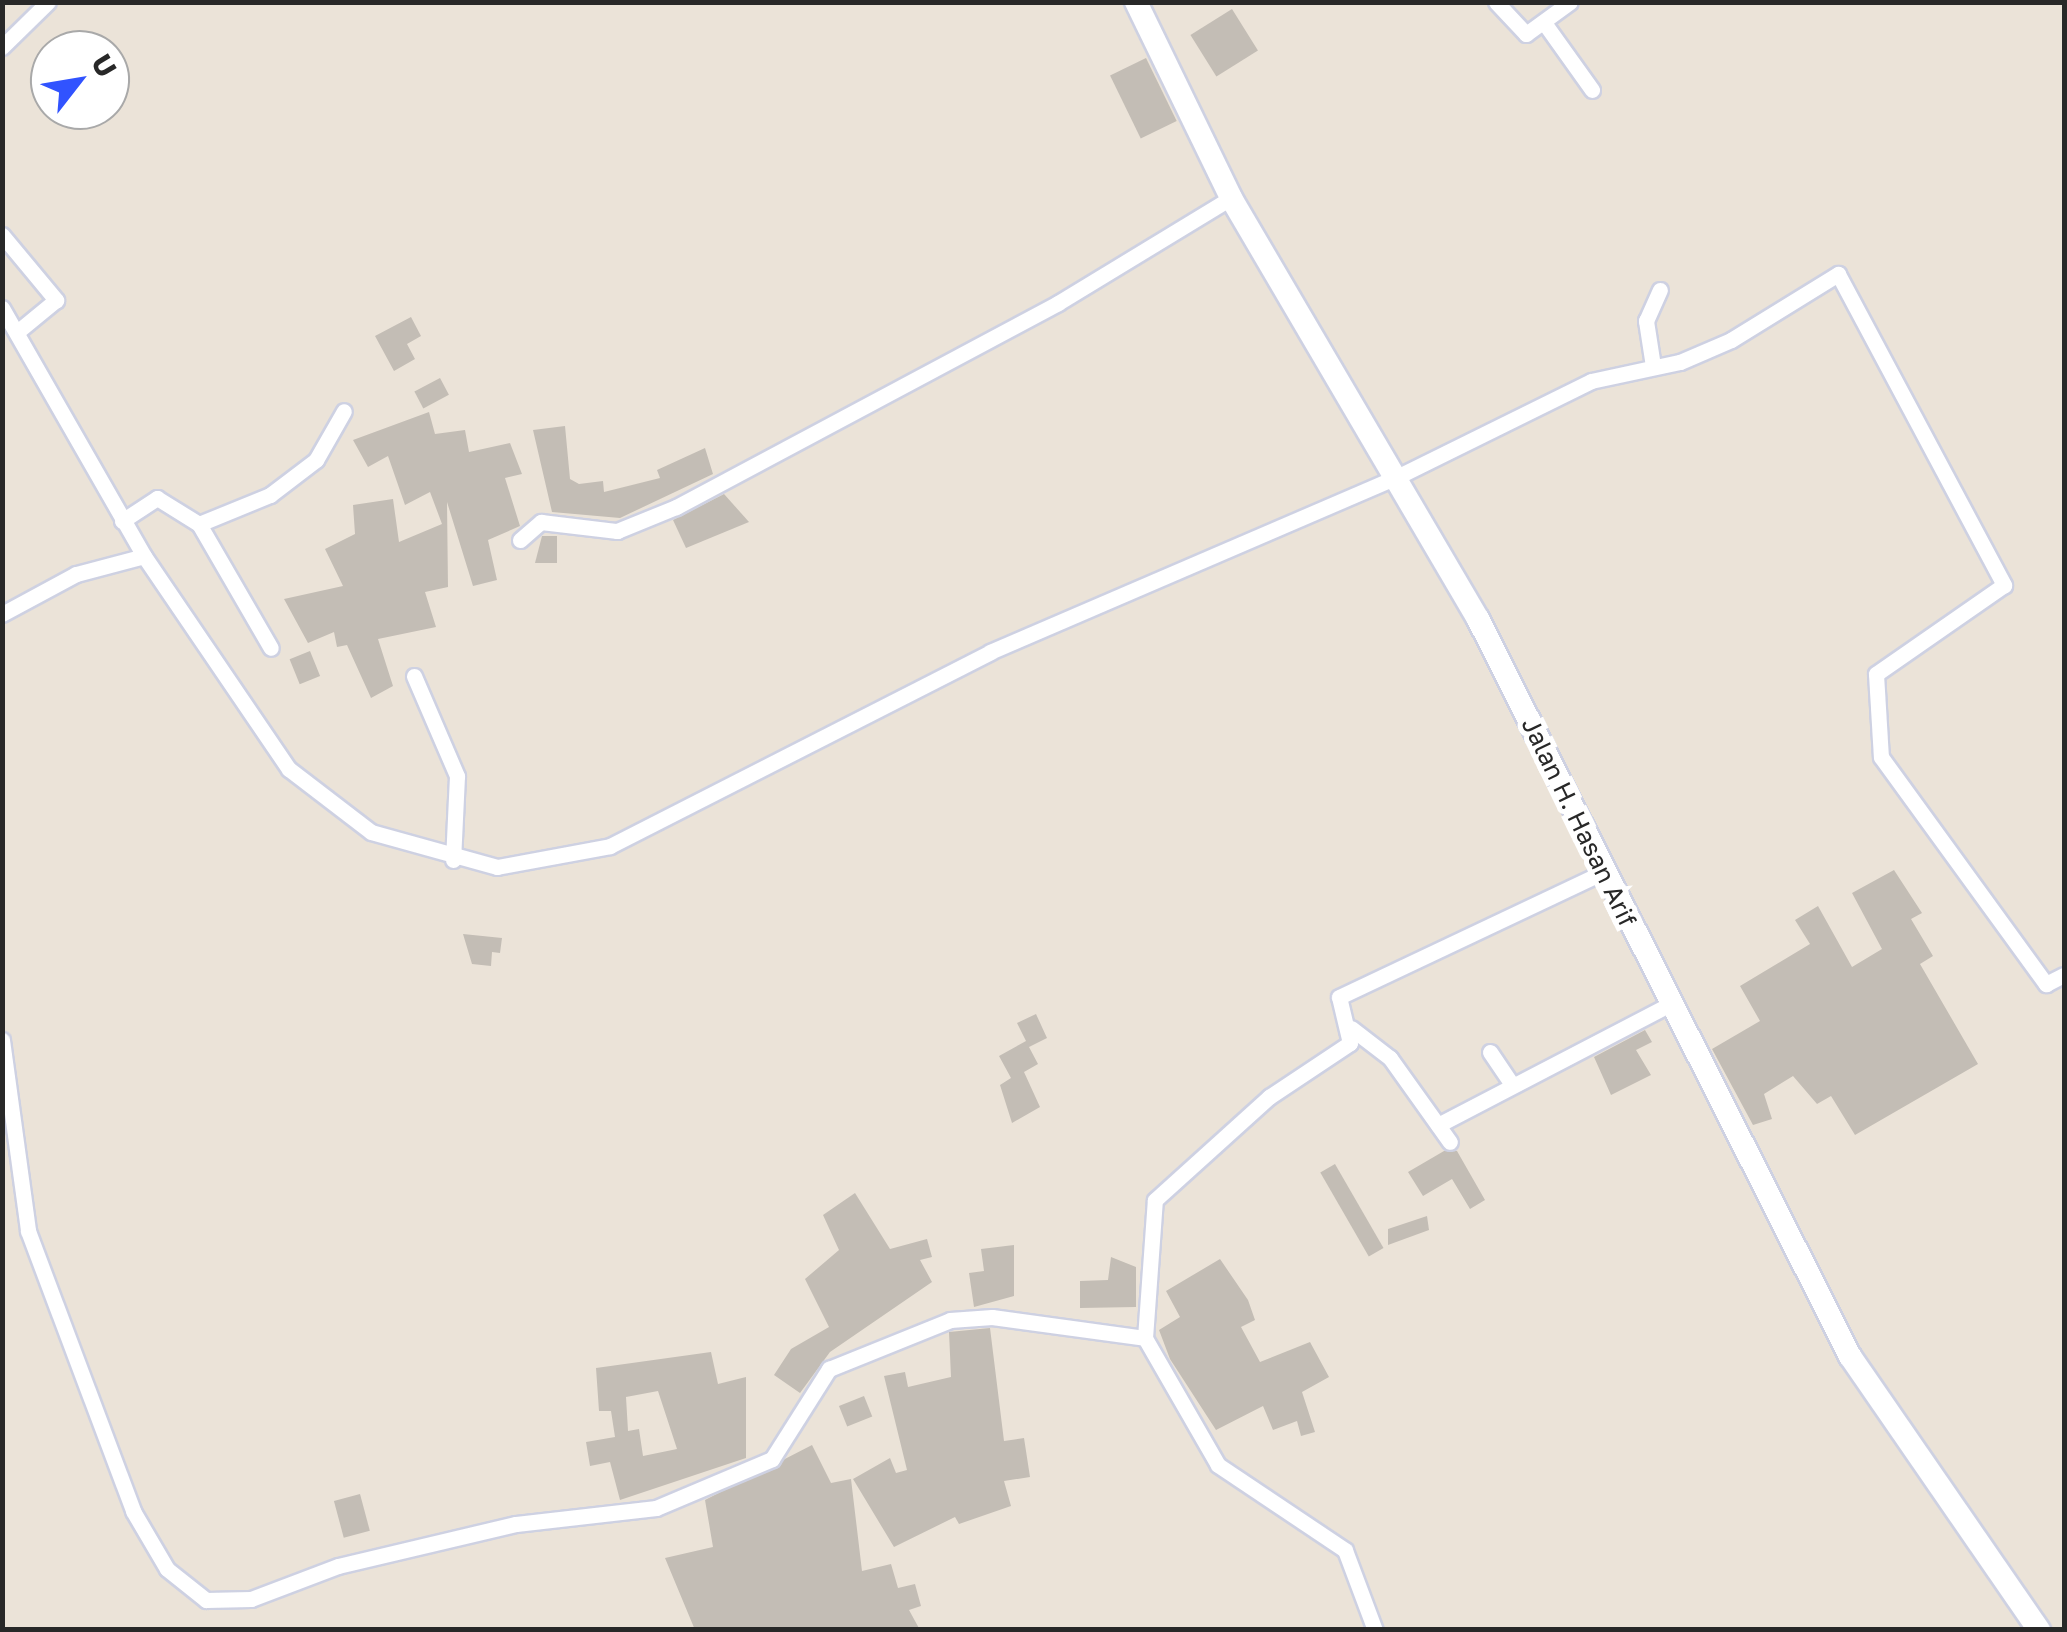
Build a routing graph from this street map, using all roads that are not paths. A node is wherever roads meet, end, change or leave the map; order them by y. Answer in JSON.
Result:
{"nodes":[{"id":1,"x":48,"y":2,"type":"edge"},
{"id":2,"x":1136,"y":2,"type":"edge"},
{"id":3,"x":1496,"y":2,"type":"edge"},
{"id":4,"x":1570,"y":2,"type":"edge"},
{"id":5,"x":1545,"y":24,"type":"junction"},
{"id":6,"x":2,"y":47,"type":"edge"},
{"id":7,"x":1592,"y":90,"type":"dead end"},
{"id":8,"x":1231,"y":198,"type":"junction"},
{"id":9,"x":2,"y":235,"type":"edge"},
{"id":10,"x":1660,"y":290,"type":"dead end"},
{"id":11,"x":2,"y":308,"type":"edge"},
{"id":12,"x":21,"y":329,"type":"junction"},
{"id":13,"x":1653,"y":366,"type":"junction"},
{"id":14,"x":344,"y":411,"type":"dead end"},
{"id":15,"x":1394,"y":472,"type":"junction"},
{"id":16,"x":129,"y":516,"type":"junction"},
{"id":17,"x":199,"y":524,"type":"junction"},
{"id":18,"x":520,"y":540,"type":"dead end"},
{"id":19,"x":144,"y":556,"type":"junction"},
{"id":20,"x":2,"y":614,"type":"edge"},
{"id":21,"x":271,"y":648,"type":"dead end"},
{"id":22,"x":414,"y":676,"type":"dead end"},
{"id":23,"x":454,"y":854,"type":"junction"},
{"id":24,"x":1606,"y":871,"type":"junction"},
{"id":25,"x":2064,"y":975,"type":"edge"},
{"id":26,"x":1668,"y":1005,"type":"junction"},
{"id":27,"x":1352,"y":1028,"type":"junction"},
{"id":28,"x":2,"y":1040,"type":"edge"},
{"id":29,"x":1490,"y":1052,"type":"dead end"},
{"id":30,"x":1512,"y":1086,"type":"junction"},
{"id":31,"x":1438,"y":1124,"type":"junction"},
{"id":32,"x":1450,"y":1142,"type":"dead end"},
{"id":33,"x":1145,"y":1338,"type":"junction"},
{"id":34,"x":1376,"y":1630,"type":"edge"},
{"id":35,"x":2038,"y":1630,"type":"edge"}],
"edges":[{"from":1,"to":6,"type":"street"},
{"from":2,"to":8,"type":"main road","name":"Jalan H. Hasan Arif"},
{"from":3,"to":5,"type":"street"},
{"from":4,"to":5,"type":"street"},
{"from":5,"to":7,"type":"street"},
{"from":8,"to":15,"type":"main road","name":"Jalan H. Hasan Arif"},
{"from":8,"to":18,"type":"street"},
{"from":9,"to":12,"type":"street"},
{"from":10,"to":13,"type":"street"},
{"from":11,"to":12,"type":"street"},
{"from":12,"to":16,"type":"street"},
{"from":13,"to":15,"type":"street"},
{"from":13,"to":25,"type":"street"},
{"from":14,"to":17,"type":"street"},
{"from":15,"to":23,"type":"street"},
{"from":15,"to":24,"type":"main road","name":"Jalan H. Hasan Arif"},
{"from":16,"to":17,"type":"street"},
{"from":16,"to":19,"type":"street"},
{"from":17,"to":21,"type":"street"},
{"from":19,"to":20,"type":"street"},
{"from":19,"to":23,"type":"street"},
{"from":22,"to":23,"type":"street"},
{"from":24,"to":26,"type":"main road","name":"Jalan H. Hasan Arif"},
{"from":24,"to":27,"type":"street"},
{"from":26,"to":30,"type":"street"},
{"from":26,"to":35,"type":"main road","name":"Jalan H. Hasan Arif"},
{"from":27,"to":31,"type":"street"},
{"from":27,"to":33,"type":"street"},
{"from":28,"to":33,"type":"street"},
{"from":29,"to":30,"type":"street"},
{"from":30,"to":31,"type":"street"},
{"from":31,"to":32,"type":"street"},
{"from":33,"to":34,"type":"street"}]}
